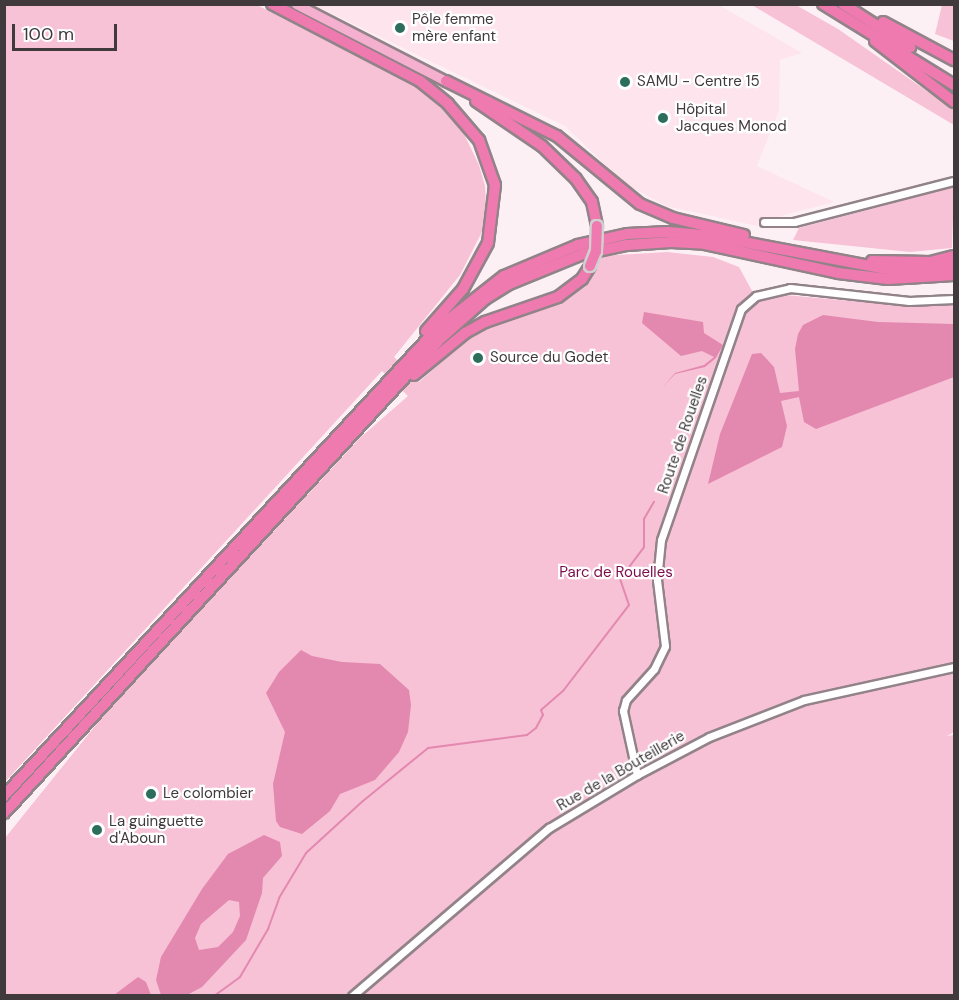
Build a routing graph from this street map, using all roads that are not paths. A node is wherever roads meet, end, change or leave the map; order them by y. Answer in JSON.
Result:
{"nodes":[{"id":1,"x":272,"y":4,"type":"edge"},
{"id":2,"x":296,"y":4,"type":"edge"},
{"id":3,"x":823,"y":4,"type":"edge"},
{"id":4,"x":843,"y":4,"type":"edge"},
{"id":5,"x":850,"y":4,"type":"edge"},
{"id":6,"x":849,"y":20,"type":"junction"},
{"id":7,"x":954,"y":59,"type":"edge"},
{"id":8,"x":954,"y":77,"type":"edge"},
{"id":9,"x":446,"y":81,"type":"junction"},
{"id":10,"x":954,"y":85,"type":"edge"},
{"id":11,"x":954,"y":102,"type":"edge"},
{"id":12,"x":954,"y":181,"type":"edge"},
{"id":13,"x":764,"y":222,"type":"dead end"},
{"id":14,"x":954,"y":255,"type":"edge"},
{"id":15,"x":831,"y":261,"type":"junction"},
{"id":16,"x":954,"y":266,"type":"edge"},
{"id":17,"x":954,"y":275,"type":"edge"},
{"id":18,"x":954,"y":299,"type":"edge"},
{"id":19,"x":369,"y":408,"type":"junction"},
{"id":20,"x":954,"y":667,"type":"edge"},
{"id":21,"x":637,"y":775,"type":"junction"},
{"id":22,"x":4,"y":796,"type":"edge"},
{"id":23,"x":4,"y":813,"type":"edge"},
{"id":24,"x":352,"y":996,"type":"edge"}],
"edges":[{"from":1,"to":19,"type":"highway"},
{"from":2,"to":9,"type":"main road"},
{"from":3,"to":6,"type":"highway"},
{"from":4,"to":8,"type":"highway"},
{"from":5,"to":7,"type":"highway"},
{"from":6,"to":10,"type":"highway"},
{"from":6,"to":11,"type":"highway"},
{"from":9,"to":15,"type":"highway"},
{"from":9,"to":19,"type":"highway","bridge":true},
{"from":12,"to":13,"type":"street"},
{"from":14,"to":15,"type":"highway"},
{"from":15,"to":16,"type":"highway"},
{"from":15,"to":19,"type":"highway"},
{"from":17,"to":19,"type":"highway"},
{"from":18,"to":21,"type":"street","name":"Route de Rouelles"},
{"from":19,"to":22,"type":"highway"},
{"from":19,"to":23,"type":"highway"},
{"from":20,"to":21,"type":"street","name":"Rue de la Bouteillerie"},
{"from":21,"to":24,"type":"street","name":"Rue de la Bouteillerie"}]}
